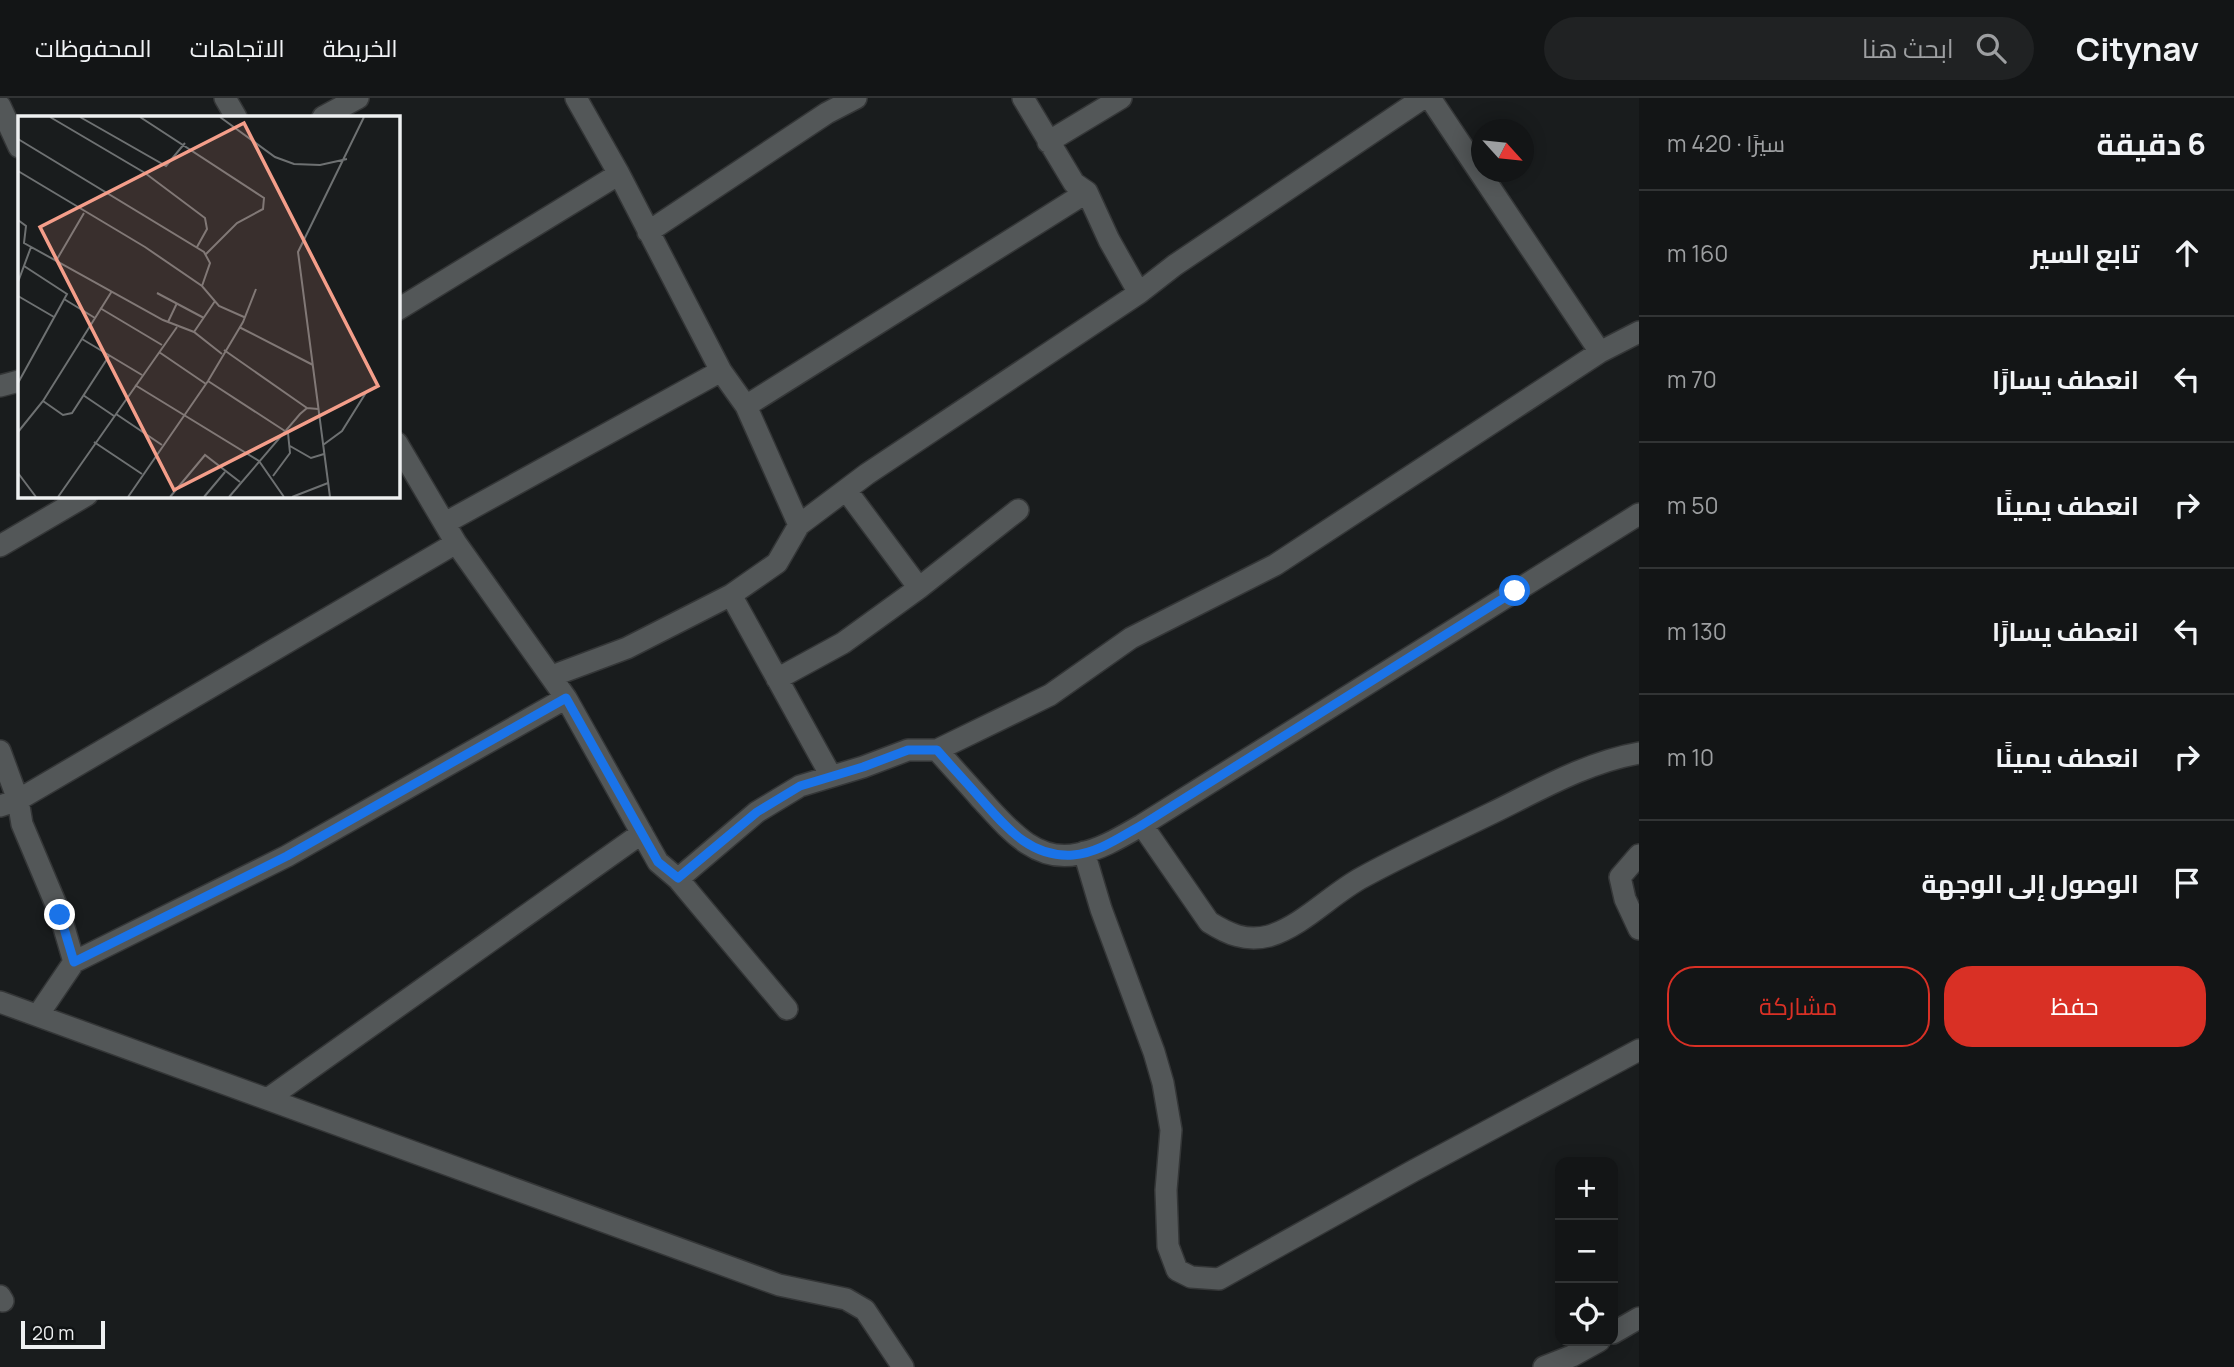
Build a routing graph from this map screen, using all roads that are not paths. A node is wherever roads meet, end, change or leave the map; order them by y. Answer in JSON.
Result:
{"nodes":[{"id":1,"x":225,"y":98,"type":"edge"},
{"id":2,"x":358,"y":98,"type":"edge"},
{"id":3,"x":576,"y":98,"type":"edge"},
{"id":4,"x":856,"y":98,"type":"edge"},
{"id":5,"x":1023,"y":98,"type":"edge"},
{"id":6,"x":1121,"y":98,"type":"edge"},
{"id":7,"x":1423,"y":98,"type":"edge"},
{"id":8,"x":1430,"y":98,"type":"edge"},
{"id":9,"x":0,"y":106,"type":"edge"},
{"id":10,"x":822,"y":106,"type":"edge"},
{"id":11,"x":235,"y":116,"type":"edge"},
{"id":12,"x":325,"y":116,"type":"edge"},
{"id":13,"x":1048,"y":142,"type":"junction"},
{"id":14,"x":18,"y":145,"type":"edge"},
{"id":15,"x":619,"y":174,"type":"junction"},
{"id":16,"x":1087,"y":192,"type":"junction"},
{"id":17,"x":648,"y":232,"type":"junction"},
{"id":18,"x":1139,"y":293,"type":"junction"},
{"id":19,"x":399,"y":309,"type":"edge"},
{"id":20,"x":1639,"y":332,"type":"edge"},
{"id":21,"x":1600,"y":352,"type":"junction"},
{"id":22,"x":721,"y":370,"type":"junction"},
{"id":23,"x":18,"y":381,"type":"edge"},
{"id":24,"x":0,"y":386,"type":"edge"},
{"id":25,"x":746,"y":406,"type":"junction"},
{"id":26,"x":399,"y":446,"type":"edge"},
{"id":27,"x":846,"y":490,"type":"junction"},
{"id":28,"x":84,"y":497,"type":"edge"},
{"id":29,"x":1018,"y":510,"type":"dead end"},
{"id":30,"x":1639,"y":514,"type":"edge"},
{"id":31,"x":445,"y":523,"type":"junction"},
{"id":32,"x":799,"y":525,"type":"junction"},
{"id":33,"x":456,"y":543,"type":"junction"},
{"id":34,"x":0,"y":547,"type":"edge"},
{"id":35,"x":919,"y":588,"type":"junction"},
{"id":36,"x":731,"y":595,"type":"junction"},
{"id":37,"x":552,"y":676,"type":"junction"},
{"id":38,"x":777,"y":679,"type":"junction"},
{"id":39,"x":566,"y":698,"type":"junction"},
{"id":40,"x":937,"y":750,"type":"junction"},
{"id":41,"x":0,"y":751,"type":"edge"},
{"id":42,"x":1639,"y":753,"type":"edge"},
{"id":43,"x":831,"y":776,"type":"junction"},
{"id":44,"x":9,"y":803,"type":"edge"},
{"id":45,"x":1142,"y":825,"type":"junction"},
{"id":46,"x":642,"y":833,"type":"junction"},
{"id":47,"x":1084,"y":852,"type":"junction"},
{"id":48,"x":1639,"y":855,"type":"edge"},
{"id":49,"x":678,"y":878,"type":"junction"},
{"id":50,"x":1639,"y":929,"type":"edge"},
{"id":51,"x":74,"y":962,"type":"junction"},
{"id":52,"x":0,"y":1002,"type":"edge"},
{"id":53,"x":787,"y":1009,"type":"dead end"},
{"id":54,"x":38,"y":1015,"type":"junction"},
{"id":55,"x":1639,"y":1050,"type":"edge"},
{"id":56,"x":269,"y":1098,"type":"junction"},
{"id":57,"x":1639,"y":1318,"type":"edge"},
{"id":58,"x":1618,"y":1330,"type":"edge"},
{"id":59,"x":1590,"y":1346,"type":"edge"},
{"id":60,"x":903,"y":1367,"type":"edge"},
{"id":61,"x":1544,"y":1367,"type":"edge"}],
"edges":[{"from":1,"to":11,"type":"street"},
{"from":2,"to":12,"type":"street"},
{"from":3,"to":15,"type":"street"},
{"from":4,"to":10,"type":"street"},
{"from":5,"to":13,"type":"street"},
{"from":6,"to":13,"type":"street"},
{"from":7,"to":18,"type":"street"},
{"from":8,"to":21,"type":"street"},
{"from":9,"to":14,"type":"street"},
{"from":10,"to":17,"type":"street"},
{"from":13,"to":16,"type":"street"},
{"from":15,"to":17,"type":"street"},
{"from":15,"to":19,"type":"street"},
{"from":16,"to":18,"type":"street"},
{"from":16,"to":25,"type":"street"},
{"from":17,"to":22,"type":"street"},
{"from":18,"to":27,"type":"street"},
{"from":20,"to":21,"type":"street"},
{"from":21,"to":40,"type":"street"},
{"from":22,"to":25,"type":"street"},
{"from":22,"to":31,"type":"street"},
{"from":23,"to":24,"type":"street"},
{"from":25,"to":32,"type":"street"},
{"from":26,"to":31,"type":"street"},
{"from":27,"to":32,"type":"street"},
{"from":27,"to":35,"type":"street"},
{"from":28,"to":34,"type":"street"},
{"from":29,"to":35,"type":"street"},
{"from":30,"to":45,"type":"street"},
{"from":31,"to":33,"type":"street"},
{"from":32,"to":36,"type":"street"},
{"from":33,"to":37,"type":"street"},
{"from":33,"to":44,"type":"street"},
{"from":35,"to":38,"type":"street"},
{"from":36,"to":37,"type":"street"},
{"from":36,"to":38,"type":"street"},
{"from":37,"to":39,"type":"street"},
{"from":38,"to":43,"type":"street"},
{"from":39,"to":46,"type":"street"},
{"from":39,"to":51,"type":"street"},
{"from":40,"to":43,"type":"street"},
{"from":40,"to":47,"type":"street"},
{"from":41,"to":44,"type":"street"},
{"from":42,"to":45,"type":"street"},
{"from":43,"to":49,"type":"street"},
{"from":44,"to":51,"type":"street"},
{"from":45,"to":47,"type":"street"},
{"from":46,"to":49,"type":"street"},
{"from":46,"to":56,"type":"street"},
{"from":47,"to":55,"type":"street"},
{"from":48,"to":50,"type":"street"},
{"from":49,"to":53,"type":"street"},
{"from":51,"to":54,"type":"street"},
{"from":52,"to":54,"type":"street"},
{"from":54,"to":56,"type":"street"},
{"from":56,"to":60,"type":"street"},
{"from":57,"to":58,"type":"street"},
{"from":59,"to":61,"type":"street"}]}
